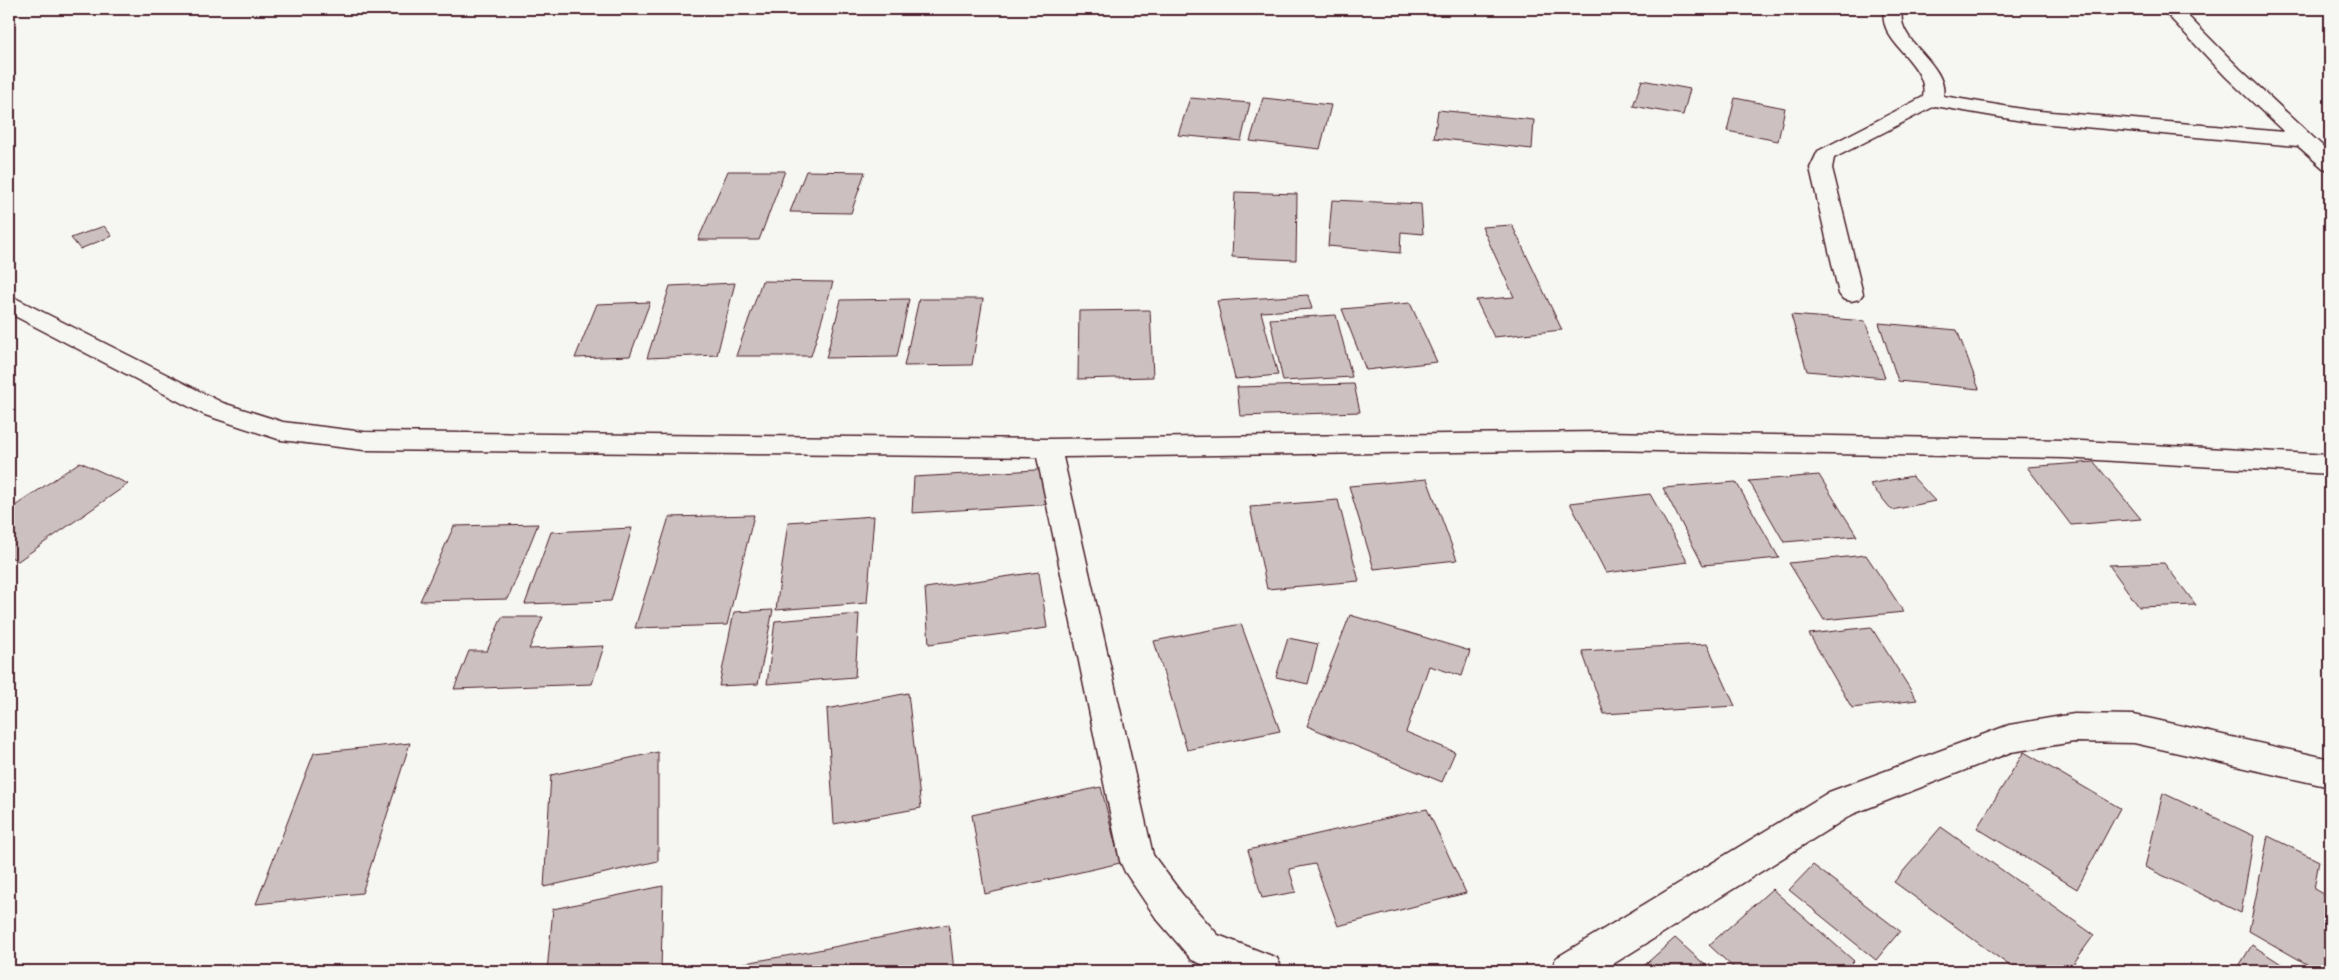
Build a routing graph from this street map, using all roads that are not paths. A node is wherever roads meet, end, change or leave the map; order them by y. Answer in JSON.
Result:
{"nodes":[{"id":1,"x":1892,"y":9,"type":"edge"},
{"id":2,"x":2171,"y":9,"type":"edge"},
{"id":3,"x":1932,"y":100,"type":"junction"},
{"id":4,"x":2305,"y":140,"type":"junction"},
{"id":5,"x":2330,"y":164,"type":"edge"},
{"id":6,"x":1852,"y":294,"type":"dead end"},
{"id":7,"x":9,"y":304,"type":"edge"},
{"id":8,"x":1048,"y":448,"type":"junction"},
{"id":9,"x":2330,"y":465,"type":"edge"},
{"id":10,"x":2330,"y":773,"type":"edge"},
{"id":11,"x":1264,"y":971,"type":"edge"},
{"id":12,"x":1569,"y":971,"type":"edge"}],
"edges":[{"from":1,"to":3,"type":"street"},
{"from":2,"to":4,"type":"street"},
{"from":3,"to":4,"type":"street"},
{"from":3,"to":6,"type":"street"},
{"from":4,"to":5,"type":"street"},
{"from":7,"to":8,"type":"street"},
{"from":8,"to":9,"type":"street"},
{"from":8,"to":11,"type":"street"},
{"from":10,"to":12,"type":"street"}]}
